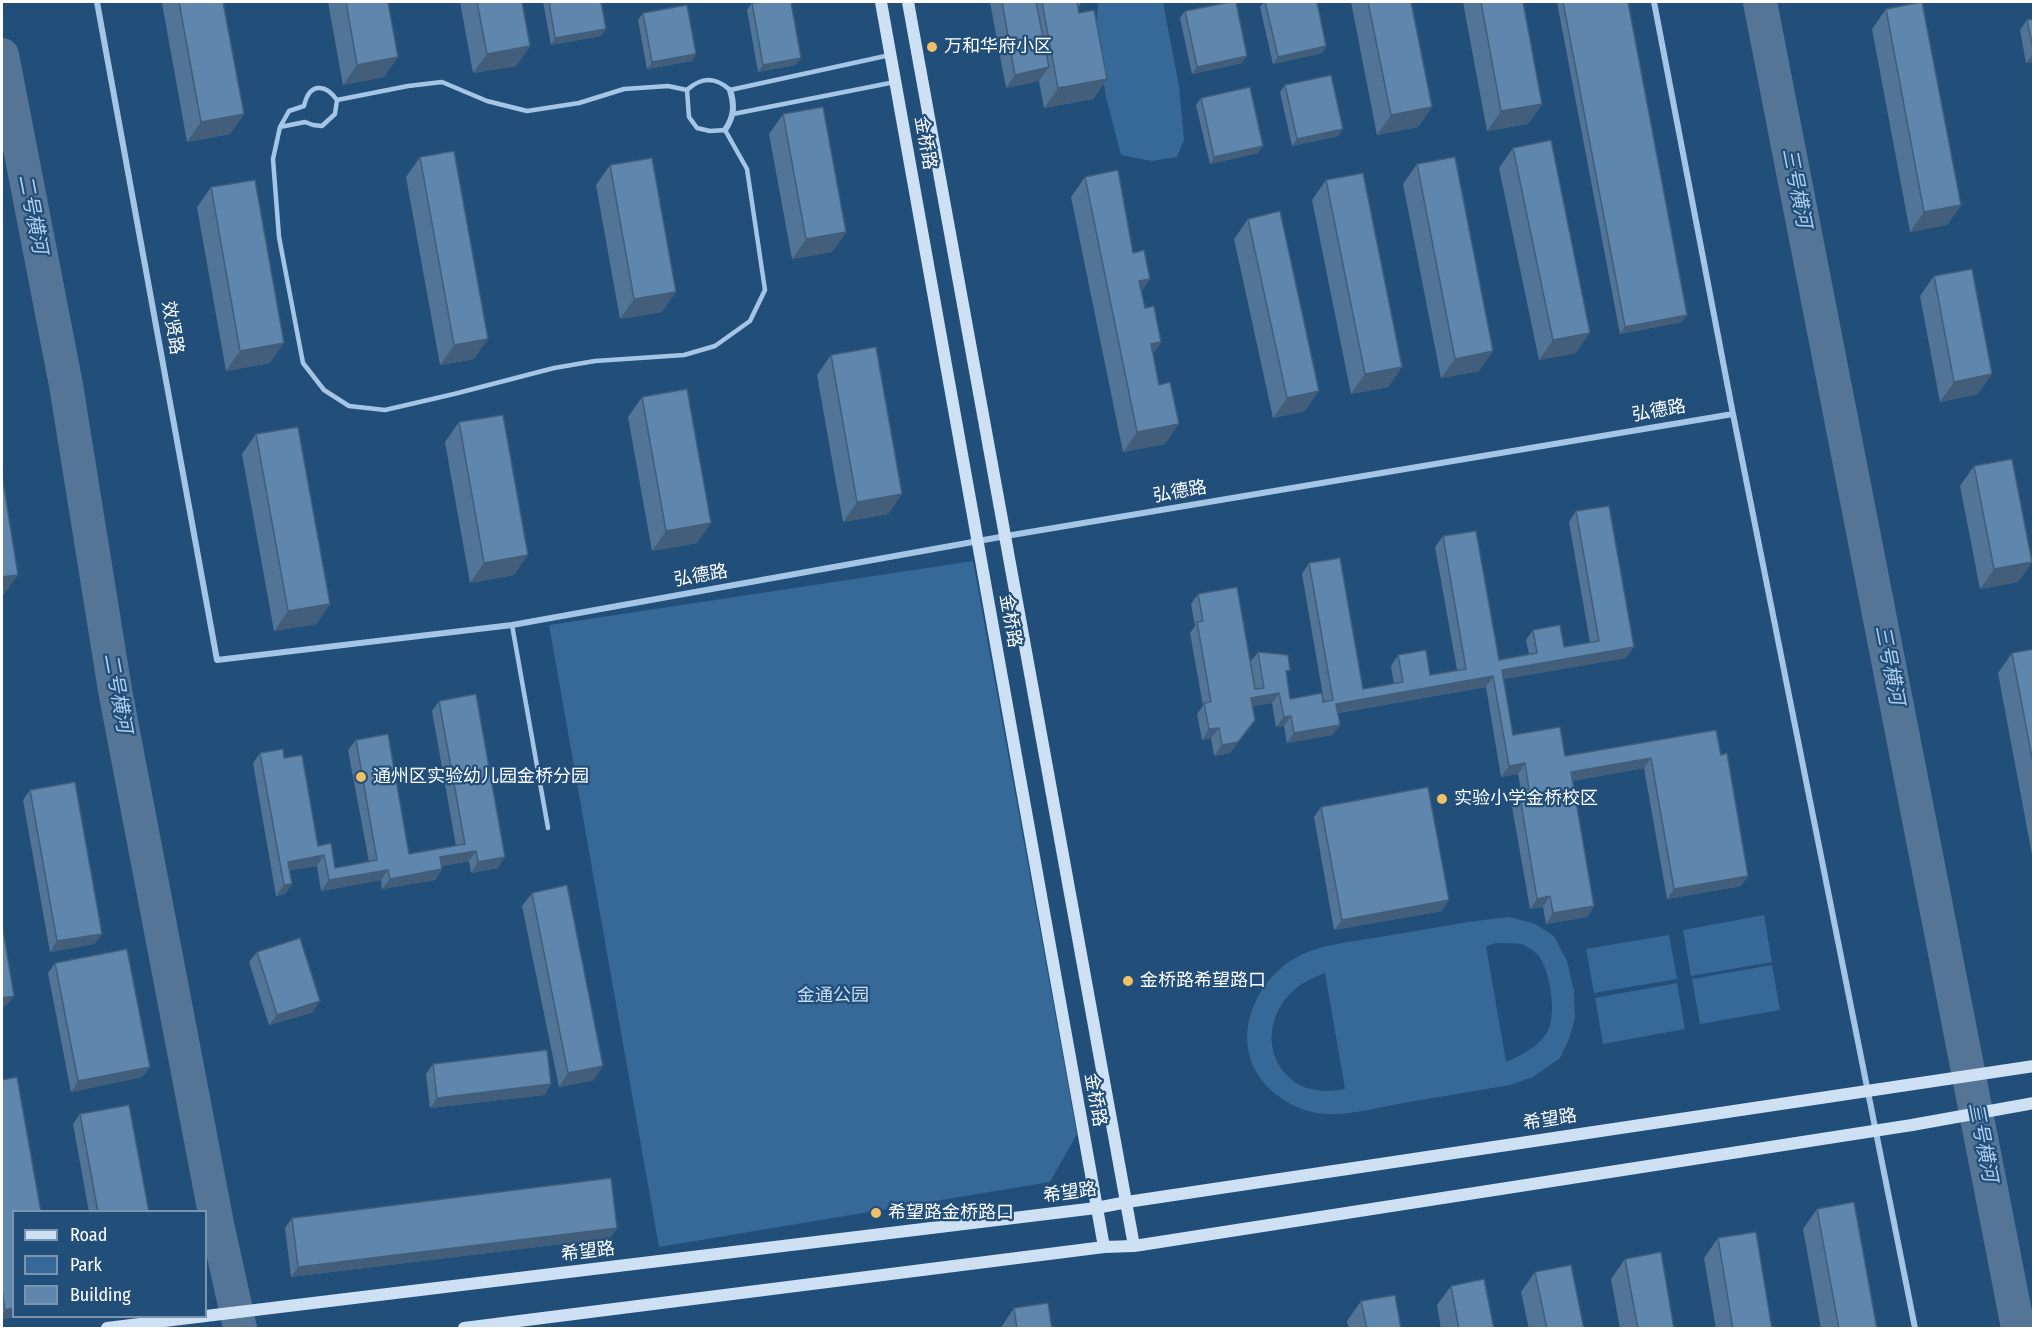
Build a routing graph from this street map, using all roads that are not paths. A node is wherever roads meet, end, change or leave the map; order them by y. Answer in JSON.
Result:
{"nodes":[{"id":1,"x":97,"y":2,"type":"edge"},
{"id":2,"x":881,"y":2,"type":"edge"},
{"id":3,"x":909,"y":2,"type":"edge"},
{"id":4,"x":1654,"y":2,"type":"edge"},
{"id":5,"x":890,"y":55,"type":"junction"},
{"id":6,"x":895,"y":82,"type":"junction"},
{"id":7,"x":687,"y":90,"type":"junction"},
{"id":8,"x":730,"y":90,"type":"junction"},
{"id":9,"x":337,"y":100,"type":"junction"},
{"id":10,"x":733,"y":114,"type":"junction"},
{"id":11,"x":280,"y":127,"type":"junction"},
{"id":12,"x":725,"y":130,"type":"junction"},
{"id":13,"x":1733,"y":414,"type":"junction"},
{"id":14,"x":1006,"y":536,"type":"junction"},
{"id":15,"x":512,"y":625,"type":"junction"},
{"id":16,"x":217,"y":660,"type":"joint"},
{"id":17,"x":548,"y":828,"type":"dead end"},
{"id":18,"x":2034,"y":1066,"type":"edge"},
{"id":19,"x":2034,"y":1103,"type":"edge"},
{"id":20,"x":1875,"y":1130,"type":"junction"},
{"id":21,"x":1127,"y":1202,"type":"junction"},
{"id":22,"x":1096,"y":1208,"type":"junction"},
{"id":23,"x":1134,"y":1246,"type":"junction"},
{"id":24,"x":1104,"y":1247,"type":"junction"},
{"id":25,"x":207,"y":1317,"type":"edge"},
{"id":26,"x":200,"y":1318,"type":"edge"},
{"id":27,"x":107,"y":1329,"type":"edge"},
{"id":28,"x":464,"y":1329,"type":"edge"},
{"id":29,"x":1914,"y":1329,"type":"edge"}],
"edges":[{"from":1,"to":16,"type":"street","name":"效贤路"},
{"from":2,"to":5,"type":"main road","name":"金桥路"},
{"from":3,"to":14,"type":"main road","name":"金桥路"},
{"from":4,"to":13,"type":"street"},
{"from":5,"to":6,"type":"main road","name":"金桥路"},
{"from":5,"to":8,"type":"lane"},
{"from":6,"to":10,"type":"lane"},
{"from":6,"to":22,"type":"main road","name":"金桥路"},
{"from":7,"to":8,"type":"lane"},
{"from":7,"to":9,"type":"lane"},
{"from":7,"to":12,"type":"lane"},
{"from":8,"to":10,"type":"street"},
{"from":9,"to":11,"type":"lane"},
{"from":9,"to":11,"type":"lane"},
{"from":10,"to":12,"type":"street"},
{"from":11,"to":12,"type":"lane"},
{"from":13,"to":14,"type":"street","name":"弘德路"},
{"from":13,"to":20,"type":"street"},
{"from":14,"to":15,"type":"street","name":"弘德路"},
{"from":14,"to":21,"type":"main road","name":"金桥路"},
{"from":15,"to":16,"type":"street","name":"弘德路"},
{"from":15,"to":17,"type":"lane"},
{"from":18,"to":21,"type":"main road","name":"希望路"},
{"from":19,"to":20,"type":"main road"},
{"from":20,"to":23,"type":"main road"},
{"from":20,"to":29,"type":"street"},
{"from":21,"to":22,"type":"main road","name":"希望路"},
{"from":21,"to":23,"type":"main road","name":"金桥路"},
{"from":22,"to":24,"type":"main road","name":"金桥路"},
{"from":22,"to":25,"type":"main road","name":"希望路"},
{"from":23,"to":24,"type":"main road"},
{"from":24,"to":28,"type":"main road"},
{"from":26,"to":27,"type":"main road","name":"希望路"}]}
